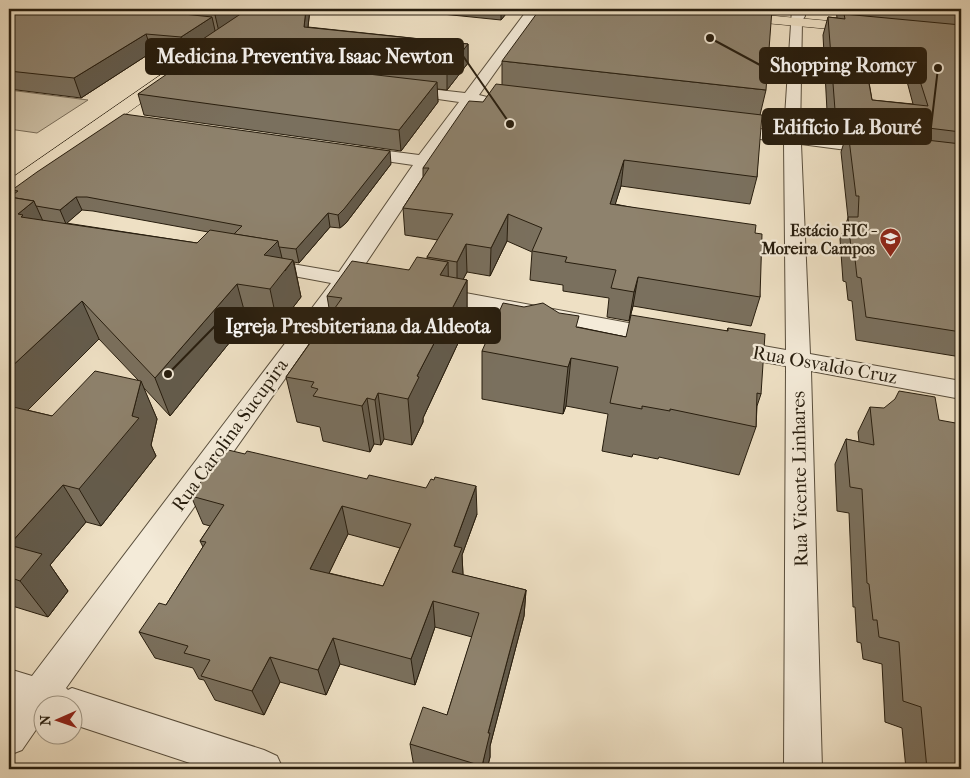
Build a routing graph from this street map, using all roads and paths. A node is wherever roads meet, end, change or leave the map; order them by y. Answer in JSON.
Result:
{"nodes":[{"id":1,"x":248,"y":9,"type":"edge"},
{"id":2,"x":265,"y":9,"type":"edge"},
{"id":3,"x":534,"y":9,"type":"edge"},
{"id":4,"x":657,"y":9,"type":"edge"},
{"id":5,"x":718,"y":9,"type":"edge"},
{"id":6,"x":798,"y":15,"type":"edge"},
{"id":7,"x":874,"y":26,"type":"edge"},
{"id":8,"x":185,"y":65,"type":"junction"},
{"id":9,"x":205,"y":67,"type":"edge"},
{"id":10,"x":391,"y":89,"type":"edge"},
{"id":11,"x":470,"y":98,"type":"junction"},
{"id":12,"x":493,"y":101,"type":"edge"},
{"id":13,"x":112,"y":117,"type":"junction"},
{"id":14,"x":132,"y":120,"type":"edge"},
{"id":15,"x":715,"y":129,"type":"edge"},
{"id":16,"x":792,"y":138,"type":"junction"},
{"id":17,"x":337,"y":149,"type":"edge"},
{"id":18,"x":893,"y":151,"type":"edge"},
{"id":19,"x":424,"y":161,"type":"junction"},
{"id":20,"x":17,"y":164,"type":"dead end"},
{"id":21,"x":9,"y":190,"type":"edge"},
{"id":22,"x":239,"y":261,"type":"edge"},
{"id":23,"x":345,"y":279,"type":"junction"},
{"id":24,"x":682,"y":339,"type":"edge"},
{"id":25,"x":710,"y":344,"type":"edge"},
{"id":26,"x":798,"y":360,"type":"junction"},
{"id":27,"x":961,"y":390,"type":"edge"},
{"id":28,"x":49,"y":696,"type":"edge"},
{"id":29,"x":82,"y":709,"type":"edge"},
{"id":30,"x":32,"y":714,"type":"edge"},
{"id":31,"x":9,"y":737,"type":"edge"},
{"id":32,"x":264,"y":769,"type":"edge"},
{"id":33,"x":804,"y":769,"type":"edge"}],
"edges":[{"from":1,"to":20,"type":"main road"},
{"from":2,"to":8,"type":"main road"},
{"from":3,"to":11,"type":"street","name":"Rua Carolina Sucupira"},
{"from":4,"to":6,"type":"main road"},
{"from":5,"to":6,"type":"main road"},
{"from":6,"to":7,"type":"main road"},
{"from":6,"to":16,"type":"street","name":"Rua Vicente Linhares"},
{"from":8,"to":9,"type":"street"},
{"from":8,"to":13,"type":"main road"},
{"from":10,"to":11,"type":"street"},
{"from":11,"to":12,"type":"street"},
{"from":11,"to":19,"type":"street","name":"Rua Carolina Sucupira"},
{"from":13,"to":14,"type":"street"},
{"from":13,"to":21,"type":"main road"},
{"from":15,"to":16,"type":"street"},
{"from":16,"to":18,"type":"street"},
{"from":16,"to":26,"type":"street","name":"Rua Vicente Linhares"},
{"from":17,"to":19,"type":"street"},
{"from":19,"to":23,"type":"street","name":"Rua Carolina Sucupira"},
{"from":22,"to":23,"type":"street"},
{"from":23,"to":24,"type":"street"},
{"from":23,"to":28,"type":"street","name":"Rua Carolina Sucupira"},
{"from":25,"to":26,"type":"street","name":"Rua Osvaldo Cruz"},
{"from":26,"to":27,"type":"street","name":"Rua Osvaldo Cruz"},
{"from":26,"to":33,"type":"street","name":"Rua Vicente Linhares"},
{"from":29,"to":32,"type":"street"},
{"from":30,"to":31,"type":"street","name":"Rua Carolina Sucupira"}]}
